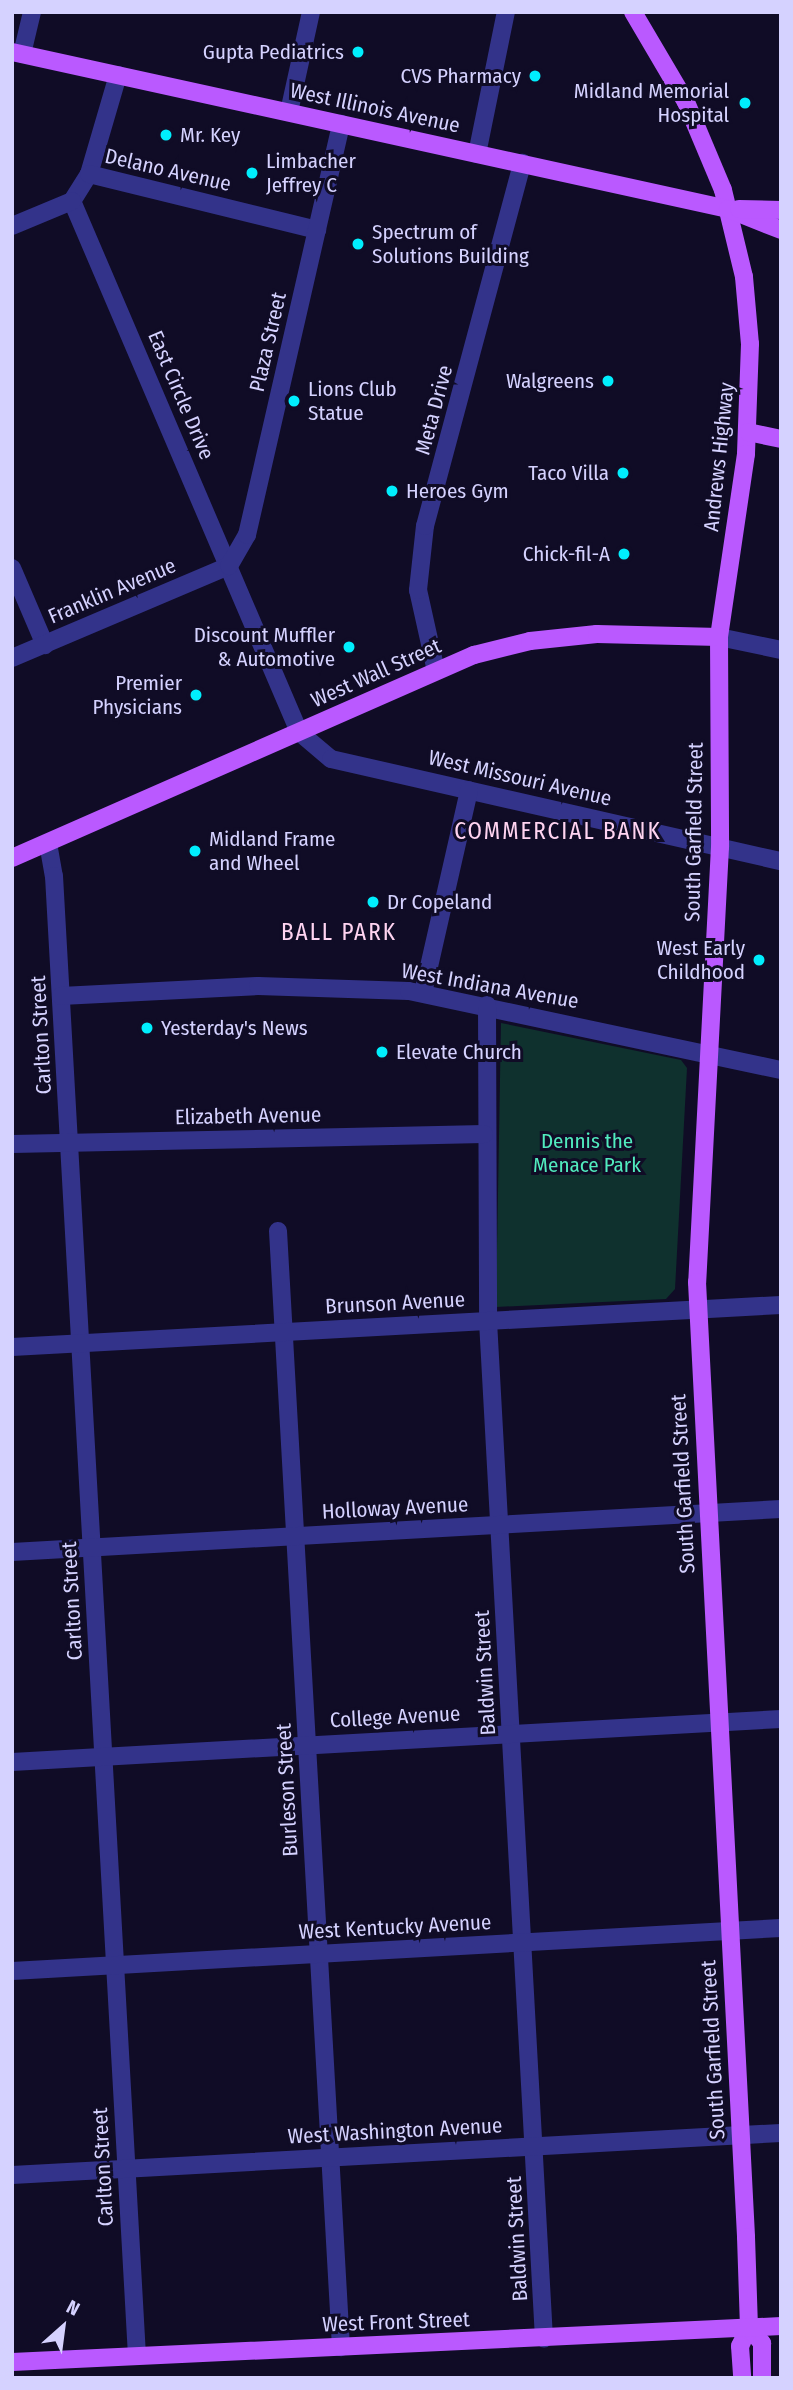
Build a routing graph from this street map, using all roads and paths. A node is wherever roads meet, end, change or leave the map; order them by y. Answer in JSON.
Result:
{"nodes":[{"id":1,"x":32,"y":12,"type":"edge"},
{"id":2,"x":311,"y":12,"type":"edge"},
{"id":3,"x":506,"y":12,"type":"edge"},
{"id":4,"x":633,"y":12,"type":"edge"},
{"id":5,"x":17,"y":53,"type":"edge"},
{"id":6,"x":118,"y":75,"type":"junction"},
{"id":7,"x":289,"y":112,"type":"junction"},
{"id":8,"x":341,"y":124,"type":"junction"},
{"id":9,"x":477,"y":154,"type":"junction"},
{"id":10,"x":522,"y":163,"type":"junction"},
{"id":11,"x":89,"y":174,"type":"junction"},
{"id":12,"x":72,"y":201,"type":"junction"},
{"id":13,"x":728,"y":209,"type":"junction"},
{"id":14,"x":781,"y":210,"type":"edge"},
{"id":15,"x":12,"y":226,"type":"edge"},
{"id":16,"x":317,"y":230,"type":"junction"},
{"id":17,"x":781,"y":230,"type":"edge"},
{"id":18,"x":748,"y":432,"type":"junction"},
{"id":19,"x":781,"y":439,"type":"edge"},
{"id":20,"x":229,"y":566,"type":"junction"},
{"id":21,"x":12,"y":568,"type":"edge"},
{"id":22,"x":719,"y":637,"type":"junction"},
{"id":23,"x":45,"y":645,"type":"junction"},
{"id":24,"x":781,"y":650,"type":"edge"},
{"id":25,"x":12,"y":658,"type":"edge"},
{"id":26,"x":436,"y":671,"type":"junction"},
{"id":27,"x":299,"y":732,"type":"junction"},
{"id":28,"x":470,"y":790,"type":"junction"},
{"id":29,"x":48,"y":843,"type":"junction"},
{"id":30,"x":720,"y":847,"type":"junction"},
{"id":31,"x":12,"y":858,"type":"edge"},
{"id":32,"x":781,"y":861,"type":"edge"},
{"id":33,"x":424,"y":993,"type":"junction"},
{"id":34,"x":61,"y":996,"type":"junction"},
{"id":35,"x":487,"y":1005,"type":"junction"},
{"id":36,"x":709,"y":1054,"type":"junction"},
{"id":37,"x":781,"y":1070,"type":"edge"},
{"id":38,"x":484,"y":1134,"type":"junction"},
{"id":39,"x":69,"y":1142,"type":"junction"},
{"id":40,"x":12,"y":1144,"type":"edge"},
{"id":41,"x":278,"y":1231,"type":"dead end"},
{"id":42,"x":781,"y":1305,"type":"edge"},
{"id":43,"x":698,"y":1310,"type":"junction"},
{"id":44,"x":488,"y":1321,"type":"junction"},
{"id":45,"x":285,"y":1333,"type":"junction"},
{"id":46,"x":80,"y":1344,"type":"junction"},
{"id":47,"x":12,"y":1348,"type":"edge"},
{"id":48,"x":781,"y":1509,"type":"edge"},
{"id":49,"x":708,"y":1513,"type":"junction"},
{"id":50,"x":499,"y":1524,"type":"junction"},
{"id":51,"x":296,"y":1536,"type":"junction"},
{"id":52,"x":91,"y":1547,"type":"junction"},
{"id":53,"x":12,"y":1552,"type":"edge"},
{"id":54,"x":781,"y":1719,"type":"edge"},
{"id":55,"x":719,"y":1723,"type":"junction"},
{"id":56,"x":511,"y":1734,"type":"junction"},
{"id":57,"x":307,"y":1745,"type":"junction"},
{"id":58,"x":104,"y":1757,"type":"junction"},
{"id":59,"x":12,"y":1762,"type":"edge"},
{"id":60,"x":781,"y":1928,"type":"edge"},
{"id":61,"x":730,"y":1931,"type":"junction"},
{"id":62,"x":522,"y":1943,"type":"junction"},
{"id":63,"x":319,"y":1955,"type":"junction"},
{"id":64,"x":115,"y":1965,"type":"junction"},
{"id":65,"x":12,"y":1971,"type":"edge"},
{"id":66,"x":781,"y":2133,"type":"edge"},
{"id":67,"x":741,"y":2135,"type":"junction"},
{"id":68,"x":535,"y":2147,"type":"junction"},
{"id":69,"x":330,"y":2158,"type":"junction"},
{"id":70,"x":126,"y":2169,"type":"junction"},
{"id":71,"x":12,"y":2175,"type":"edge"},
{"id":72,"x":781,"y":2326,"type":"edge"},
{"id":73,"x":750,"y":2327,"type":"junction"},
{"id":74,"x":544,"y":2338,"type":"junction"},
{"id":75,"x":341,"y":2347,"type":"junction"},
{"id":76,"x":137,"y":2356,"type":"junction"},
{"id":77,"x":12,"y":2362,"type":"edge"},
{"id":78,"x":742,"y":2378,"type":"edge"},
{"id":79,"x":762,"y":2378,"type":"edge"}],
"edges":[{"from":1,"to":5,"type":"street"},
{"from":2,"to":7,"type":"street"},
{"from":3,"to":9,"type":"street"},
{"from":4,"to":13,"type":"main road","name":"Andrews Highway"},
{"from":5,"to":6,"type":"main road","name":"West Illinois Avenue"},
{"from":6,"to":7,"type":"main road","name":"West Illinois Avenue"},
{"from":6,"to":11,"type":"street"},
{"from":7,"to":8,"type":"main road","name":"West Illinois Avenue"},
{"from":8,"to":9,"type":"main road","name":"West Illinois Avenue"},
{"from":8,"to":16,"type":"street","name":"Plaza Street"},
{"from":9,"to":10,"type":"main road","name":"West Illinois Avenue"},
{"from":10,"to":13,"type":"main road","name":"West Illinois Avenue"},
{"from":10,"to":26,"type":"street","name":"Meta Drive"},
{"from":11,"to":12,"type":"street"},
{"from":11,"to":16,"type":"street","name":"Delano Avenue"},
{"from":12,"to":15,"type":"street"},
{"from":12,"to":20,"type":"street","name":"East Circle Drive"},
{"from":13,"to":14,"type":"main road","name":"West Illinois Avenue"},
{"from":13,"to":17,"type":"main road","name":"West Illinois Avenue"},
{"from":13,"to":18,"type":"main road","name":"Andrews Highway"},
{"from":16,"to":20,"type":"street","name":"Plaza Street"},
{"from":18,"to":19,"type":"main road"},
{"from":18,"to":22,"type":"main road","name":"Andrews Highway"},
{"from":20,"to":23,"type":"street","name":"Franklin Avenue"},
{"from":20,"to":27,"type":"street","name":"East Circle Drive"},
{"from":21,"to":23,"type":"street"},
{"from":22,"to":24,"type":"street","name":"West Wall Street"},
{"from":22,"to":26,"type":"main road","name":"West Wall Street"},
{"from":22,"to":30,"type":"main road","name":"South Garfield Street"},
{"from":23,"to":25,"type":"street","name":"Franklin Avenue"},
{"from":26,"to":27,"type":"main road","name":"West Wall Street"},
{"from":27,"to":28,"type":"street","name":"West Missouri Avenue"},
{"from":27,"to":29,"type":"main road","name":"West Wall Street"},
{"from":28,"to":30,"type":"street","name":"West Missouri Avenue"},
{"from":28,"to":33,"type":"street"},
{"from":29,"to":31,"type":"main road","name":"West Wall Street"},
{"from":29,"to":34,"type":"street","name":"Carlton Street"},
{"from":30,"to":32,"type":"street","name":"West Missouri Avenue"},
{"from":30,"to":36,"type":"main road","name":"South Garfield Street"},
{"from":33,"to":34,"type":"street","name":"West Indiana Avenue"},
{"from":33,"to":35,"type":"street","name":"West Indiana Avenue"},
{"from":34,"to":39,"type":"street","name":"Carlton Street"},
{"from":35,"to":36,"type":"street","name":"West Indiana Avenue"},
{"from":35,"to":38,"type":"street","name":"Baldwin Street"},
{"from":36,"to":37,"type":"street","name":"West Indiana Avenue"},
{"from":36,"to":43,"type":"main road","name":"South Garfield Street"},
{"from":38,"to":39,"type":"street","name":"Elizabeth Avenue"},
{"from":38,"to":44,"type":"street","name":"Baldwin Street"},
{"from":39,"to":40,"type":"street","name":"Elizabeth Avenue"},
{"from":39,"to":46,"type":"street","name":"Carlton Street"},
{"from":41,"to":45,"type":"street","name":"Burleson Street"},
{"from":42,"to":43,"type":"street","name":"Brunson Avenue"},
{"from":43,"to":44,"type":"street","name":"Brunson Avenue"},
{"from":43,"to":49,"type":"main road","name":"South Garfield Street"},
{"from":44,"to":45,"type":"street","name":"Brunson Avenue"},
{"from":44,"to":50,"type":"street","name":"Baldwin Street"},
{"from":45,"to":46,"type":"street","name":"Brunson Avenue"},
{"from":45,"to":51,"type":"street","name":"Burleson Street"},
{"from":46,"to":47,"type":"street","name":"Brunson Avenue"},
{"from":46,"to":52,"type":"street","name":"Carlton Street"},
{"from":48,"to":49,"type":"street","name":"Holloway Avenue"},
{"from":49,"to":50,"type":"street","name":"Holloway Avenue"},
{"from":49,"to":55,"type":"main road","name":"South Garfield Street"},
{"from":50,"to":51,"type":"street","name":"Holloway Avenue"},
{"from":50,"to":56,"type":"street","name":"Baldwin Street"},
{"from":51,"to":52,"type":"street","name":"Holloway Avenue"},
{"from":51,"to":57,"type":"street","name":"Burleson Street"},
{"from":52,"to":53,"type":"street","name":"Holloway Avenue"},
{"from":52,"to":58,"type":"street","name":"Carlton Street"},
{"from":54,"to":55,"type":"street","name":"College Avenue"},
{"from":55,"to":56,"type":"street","name":"College Avenue"},
{"from":55,"to":61,"type":"main road","name":"South Garfield Street"},
{"from":56,"to":57,"type":"street","name":"College Avenue"},
{"from":56,"to":62,"type":"street","name":"Baldwin Street"},
{"from":57,"to":58,"type":"street","name":"College Avenue"},
{"from":57,"to":63,"type":"street","name":"Burleson Street"},
{"from":58,"to":59,"type":"street","name":"College Avenue"},
{"from":58,"to":64,"type":"street","name":"Carlton Street"},
{"from":60,"to":61,"type":"street","name":"West Kentucky Avenue"},
{"from":61,"to":62,"type":"street","name":"West Kentucky Avenue"},
{"from":61,"to":67,"type":"main road","name":"South Garfield Street"},
{"from":62,"to":63,"type":"street","name":"West Kentucky Avenue"},
{"from":62,"to":68,"type":"street","name":"Baldwin Street"},
{"from":63,"to":64,"type":"street","name":"West Kentucky Avenue"},
{"from":63,"to":69,"type":"street","name":"Burleson Street"},
{"from":64,"to":65,"type":"street","name":"West Kentucky Avenue"},
{"from":64,"to":70,"type":"street","name":"Carlton Street"},
{"from":66,"to":67,"type":"street","name":"West Washington Avenue"},
{"from":67,"to":68,"type":"street","name":"West Washington Avenue"},
{"from":67,"to":73,"type":"main road","name":"South Garfield Street"},
{"from":68,"to":69,"type":"street","name":"West Washington Avenue"},
{"from":68,"to":74,"type":"street","name":"Baldwin Street"},
{"from":69,"to":70,"type":"street","name":"West Washington Avenue"},
{"from":69,"to":75,"type":"street","name":"Burleson Street"},
{"from":70,"to":71,"type":"street","name":"West Washington Avenue"},
{"from":70,"to":76,"type":"street","name":"Carlton Street"},
{"from":72,"to":73,"type":"main road","name":"West Front Street"},
{"from":73,"to":74,"type":"main road","name":"West Front Street"},
{"from":73,"to":78,"type":"main road","name":"South Garfield Street"},
{"from":73,"to":79,"type":"main road","name":"South Garfield Street"},
{"from":74,"to":75,"type":"main road","name":"West Front Street"},
{"from":75,"to":76,"type":"main road","name":"West Front Street"},
{"from":76,"to":77,"type":"main road","name":"West Front Street"}]}
